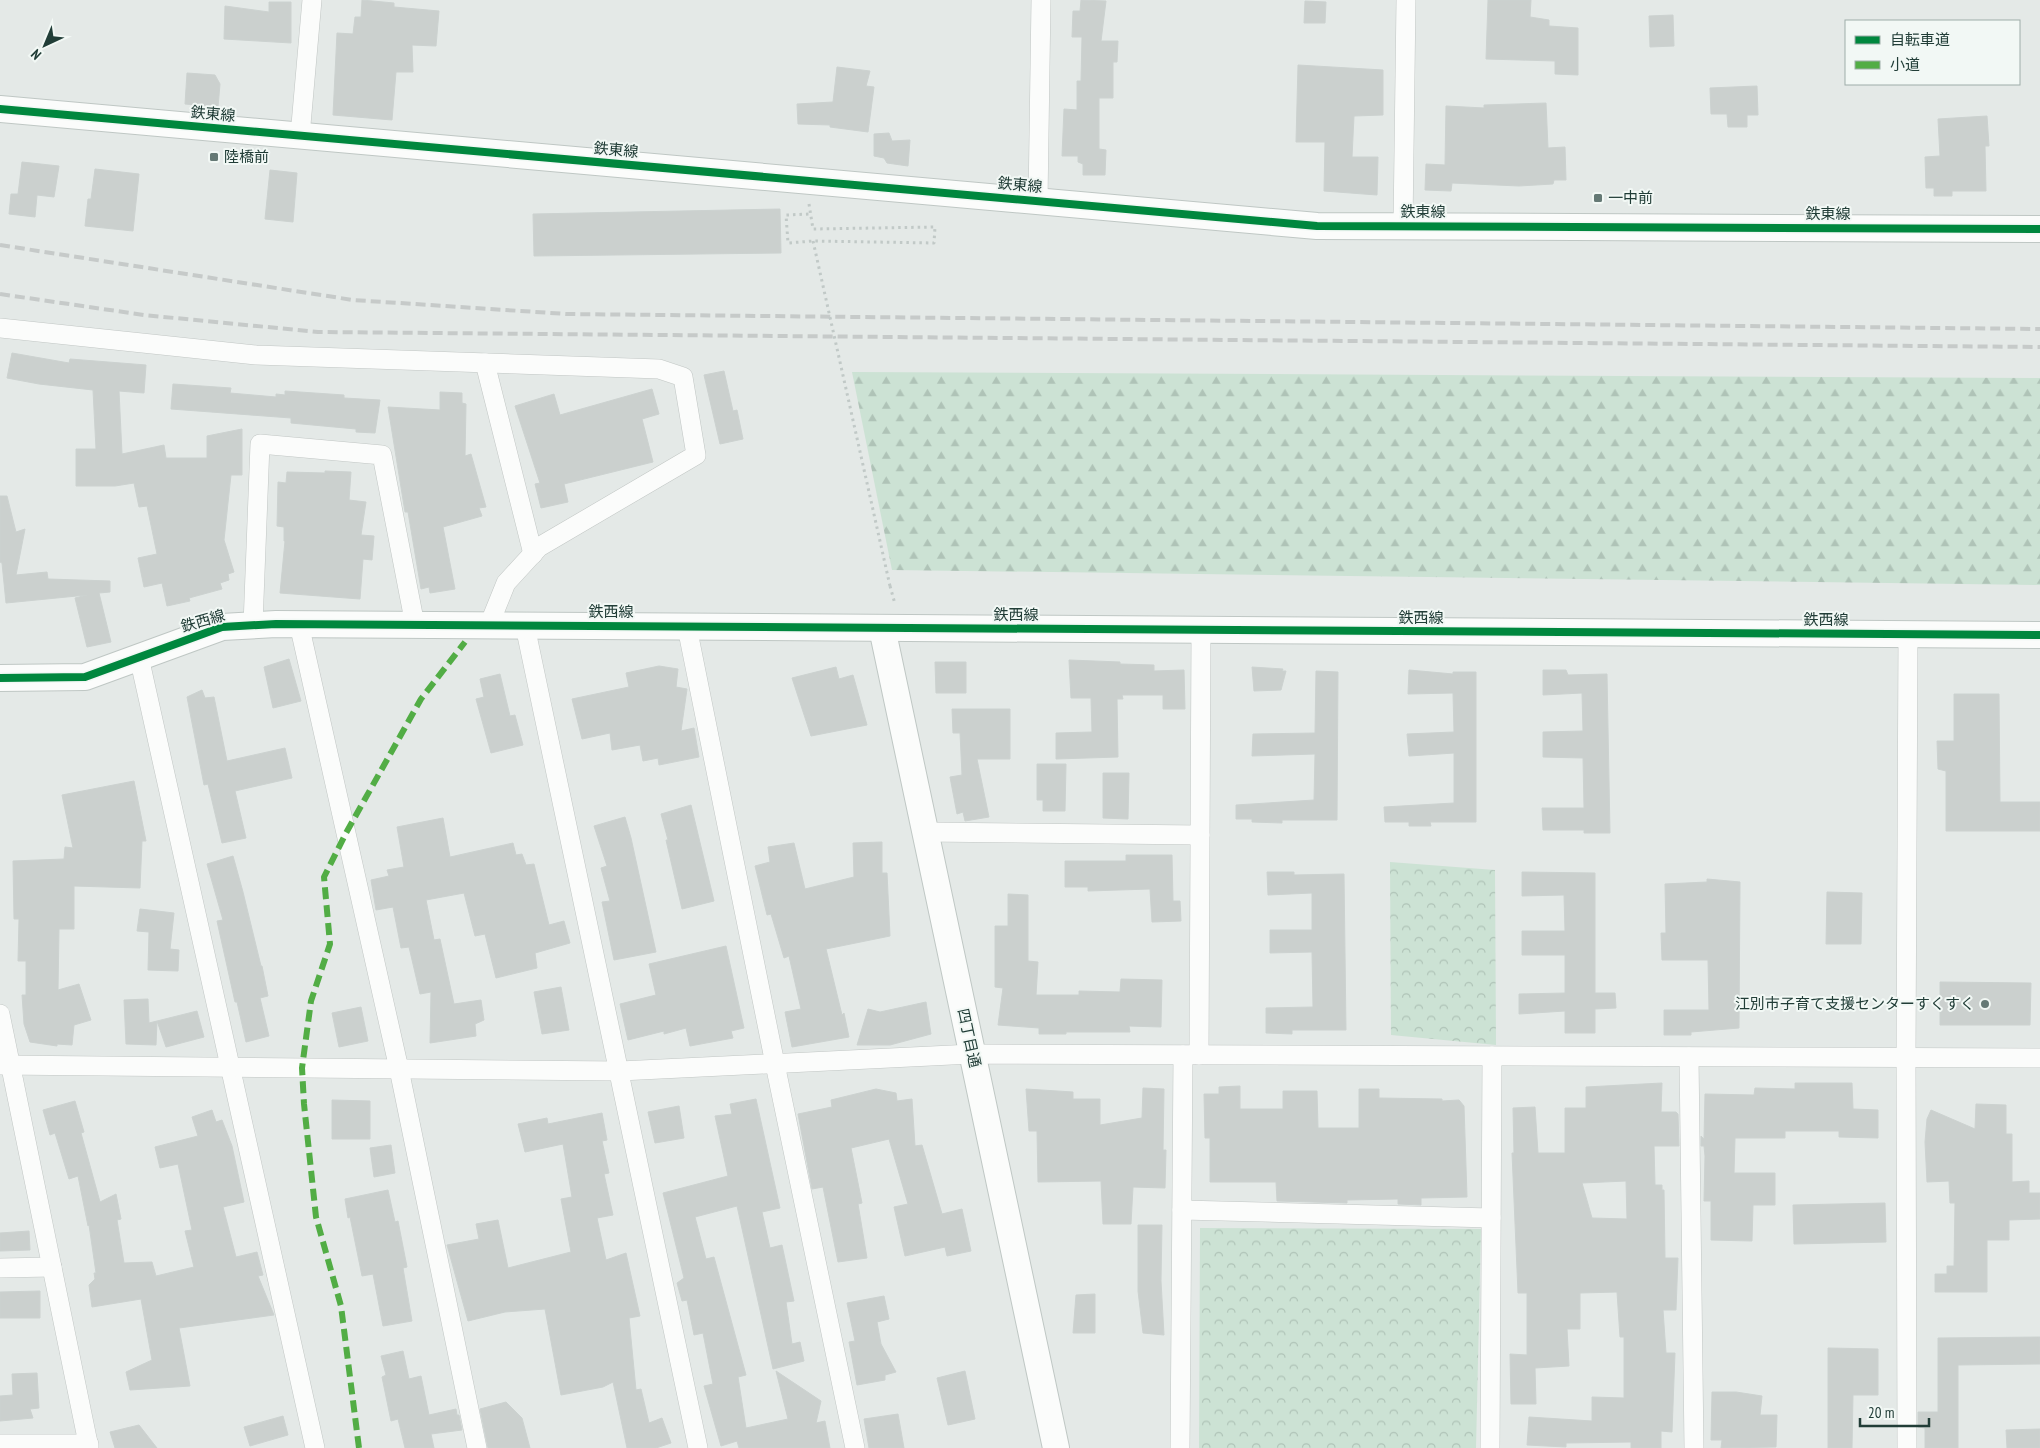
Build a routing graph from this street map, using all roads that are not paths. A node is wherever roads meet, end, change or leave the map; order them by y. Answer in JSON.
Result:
{"nodes":[{"id":1,"x":312,"y":0,"type":"edge"},
{"id":2,"x":1041,"y":0,"type":"edge"},
{"id":3,"x":1406,"y":0,"type":"edge"},
{"id":4,"x":0,"y":109,"type":"edge"},
{"id":5,"x":300,"y":136,"type":"junction"},
{"id":6,"x":1038,"y":201,"type":"junction"},
{"id":7,"x":1403,"y":226,"type":"junction"},
{"id":8,"x":2040,"y":229,"type":"edge"},
{"id":9,"x":0,"y":328,"type":"edge"},
{"id":10,"x":485,"y":363,"type":"junction"},
{"id":11,"x":533,"y":554,"type":"junction"},
{"id":12,"x":299,"y":624,"type":"junction"},
{"id":13,"x":253,"y":625,"type":"junction"},
{"id":14,"x":415,"y":625,"type":"junction"},
{"id":15,"x":489,"y":626,"type":"junction"},
{"id":16,"x":525,"y":626,"type":"junction"},
{"id":17,"x":687,"y":627,"type":"junction"},
{"id":18,"x":882,"y":628,"type":"junction"},
{"id":19,"x":1201,"y":630,"type":"junction"},
{"id":20,"x":1908,"y":634,"type":"junction"},
{"id":21,"x":2040,"y":635,"type":"edge"},
{"id":22,"x":140,"y":657,"type":"junction"},
{"id":23,"x":0,"y":678,"type":"edge"},
{"id":24,"x":925,"y":832,"type":"junction"},
{"id":25,"x":1200,"y":834,"type":"junction"},
{"id":26,"x":0,"y":1014,"type":"edge"},
{"id":27,"x":972,"y":1054,"type":"junction"},
{"id":28,"x":1191,"y":1055,"type":"junction"},
{"id":29,"x":1492,"y":1056,"type":"junction"},
{"id":30,"x":1689,"y":1057,"type":"junction"},
{"id":31,"x":1906,"y":1058,"type":"junction"},
{"id":32,"x":2040,"y":1058,"type":"edge"},
{"id":33,"x":775,"y":1064,"type":"junction"},
{"id":34,"x":5,"y":1065,"type":"edge"},
{"id":35,"x":232,"y":1068,"type":"junction"},
{"id":36,"x":398,"y":1069,"type":"junction"},
{"id":37,"x":620,"y":1071,"type":"junction"},
{"id":38,"x":1182,"y":1210,"type":"junction"},
{"id":39,"x":1491,"y":1218,"type":"junction"},
{"id":40,"x":52,"y":1267,"type":"junction"},
{"id":41,"x":0,"y":1268,"type":"edge"},
{"id":42,"x":0,"y":1444,"type":"edge"},
{"id":43,"x":89,"y":1446,"type":"edge"},
{"id":44,"x":315,"y":1448,"type":"edge"},
{"id":45,"x":477,"y":1448,"type":"edge"},
{"id":46,"x":698,"y":1448,"type":"edge"},
{"id":47,"x":855,"y":1448,"type":"edge"},
{"id":48,"x":1056,"y":1448,"type":"edge"},
{"id":49,"x":1180,"y":1448,"type":"edge"},
{"id":50,"x":1490,"y":1448,"type":"edge"},
{"id":51,"x":1694,"y":1448,"type":"edge"},
{"id":52,"x":1906,"y":1448,"type":"edge"}],
"edges":[{"from":1,"to":5,"type":"street"},
{"from":2,"to":6,"type":"street"},
{"from":3,"to":7,"type":"street"},
{"from":4,"to":5,"type":"street","name":"鉄東線"},
{"from":5,"to":6,"type":"street","name":"鉄東線"},
{"from":6,"to":7,"type":"street","name":"鉄東線"},
{"from":7,"to":8,"type":"street","name":"鉄東線"},
{"from":9,"to":10,"type":"street"},
{"from":10,"to":11,"type":"street"},
{"from":10,"to":11,"type":"street"},
{"from":11,"to":15,"type":"street"},
{"from":12,"to":13,"type":"street","name":"鉄西線"},
{"from":12,"to":14,"type":"street","name":"鉄西線"},
{"from":12,"to":36,"type":"street"},
{"from":13,"to":14,"type":"street"},
{"from":13,"to":22,"type":"street","name":"鉄西線"},
{"from":14,"to":15,"type":"street","name":"鉄西線"},
{"from":15,"to":16,"type":"street","name":"鉄西線"},
{"from":16,"to":17,"type":"street","name":"鉄西線"},
{"from":16,"to":37,"type":"street"},
{"from":17,"to":18,"type":"street","name":"鉄西線"},
{"from":17,"to":33,"type":"street"},
{"from":18,"to":19,"type":"street","name":"鉄西線"},
{"from":18,"to":24,"type":"street","name":"四丁目通"},
{"from":19,"to":20,"type":"street","name":"鉄西線"},
{"from":19,"to":25,"type":"street"},
{"from":20,"to":21,"type":"street","name":"鉄西線"},
{"from":20,"to":31,"type":"street"},
{"from":22,"to":23,"type":"street","name":"鉄西線"},
{"from":22,"to":35,"type":"street"},
{"from":24,"to":25,"type":"street"},
{"from":24,"to":27,"type":"street","name":"四丁目通"},
{"from":25,"to":28,"type":"street"},
{"from":26,"to":34,"type":"street"},
{"from":27,"to":28,"type":"street"},
{"from":27,"to":33,"type":"street"},
{"from":27,"to":48,"type":"street","name":"四丁目通"},
{"from":28,"to":29,"type":"street"},
{"from":28,"to":38,"type":"street"},
{"from":29,"to":30,"type":"street"},
{"from":29,"to":39,"type":"street"},
{"from":30,"to":31,"type":"street"},
{"from":30,"to":51,"type":"street"},
{"from":31,"to":32,"type":"street"},
{"from":31,"to":52,"type":"street"},
{"from":33,"to":37,"type":"street"},
{"from":33,"to":47,"type":"street"},
{"from":34,"to":35,"type":"street"},
{"from":34,"to":40,"type":"street"},
{"from":35,"to":36,"type":"street"},
{"from":35,"to":44,"type":"street"},
{"from":36,"to":37,"type":"street"},
{"from":36,"to":45,"type":"street"},
{"from":37,"to":46,"type":"street"},
{"from":38,"to":39,"type":"street"},
{"from":38,"to":49,"type":"street"},
{"from":39,"to":50,"type":"street"},
{"from":40,"to":41,"type":"street"},
{"from":40,"to":43,"type":"street"},
{"from":42,"to":43,"type":"street"}]}
